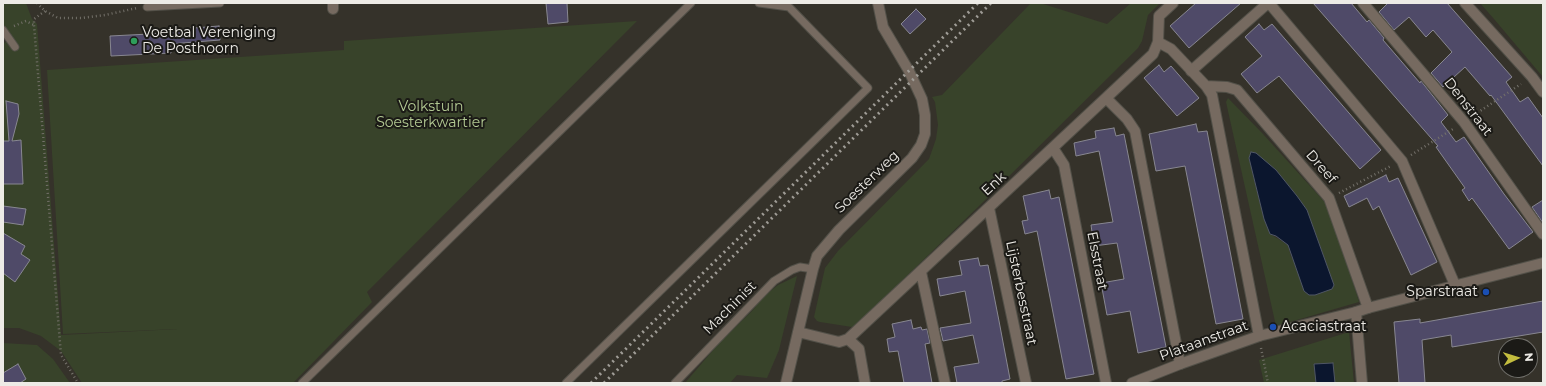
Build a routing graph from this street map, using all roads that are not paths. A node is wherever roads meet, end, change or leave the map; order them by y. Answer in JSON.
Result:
{"nodes":[{"id":1,"x":220,"y":3,"type":"edge"},
{"id":2,"x":691,"y":3,"type":"edge"},
{"id":3,"x":760,"y":3,"type":"edge"},
{"id":4,"x":878,"y":3,"type":"edge"},
{"id":5,"x":1173,"y":3,"type":"edge"},
{"id":6,"x":1269,"y":3,"type":"edge"},
{"id":7,"x":1363,"y":3,"type":"edge"},
{"id":8,"x":1465,"y":3,"type":"edge"},
{"id":9,"x":147,"y":7,"type":"road end"},
{"id":10,"x":4,"y":30,"type":"edge"},
{"id":11,"x":1158,"y":42,"type":"junction"},
{"id":12,"x":15,"y":48,"type":"dead end"},
{"id":13,"x":1191,"y":71,"type":"junction"},
{"id":14,"x":1206,"y":86,"type":"junction"},
{"id":15,"x":1543,"y":92,"type":"edge"},
{"id":16,"x":1106,"y":98,"type":"junction"},
{"id":17,"x":1053,"y":148,"type":"junction"},
{"id":18,"x":989,"y":208,"type":"junction"},
{"id":19,"x":1543,"y":234,"type":"edge"},
{"id":20,"x":1543,"y":263,"type":"edge"},
{"id":21,"x":813,"y":269,"type":"junction"},
{"id":22,"x":921,"y":272,"type":"junction"},
{"id":23,"x":1455,"y":285,"type":"junction"},
{"id":24,"x":1368,"y":308,"type":"junction"},
{"id":25,"x":1356,"y":312,"type":"junction"},
{"id":26,"x":798,"y":332,"type":"junction"},
{"id":27,"x":1259,"y":336,"type":"junction"},
{"id":28,"x":848,"y":339,"type":"junction"},
{"id":29,"x":1180,"y":364,"type":"junction"},
{"id":30,"x":302,"y":383,"type":"edge"},
{"id":31,"x":566,"y":383,"type":"edge"},
{"id":32,"x":675,"y":383,"type":"edge"},
{"id":33,"x":786,"y":383,"type":"edge"},
{"id":34,"x":865,"y":383,"type":"edge"},
{"id":35,"x":945,"y":383,"type":"edge"},
{"id":36,"x":1026,"y":383,"type":"edge"},
{"id":37,"x":1106,"y":383,"type":"edge"},
{"id":38,"x":1132,"y":383,"type":"edge"},
{"id":39,"x":1362,"y":383,"type":"edge"}],
"edges":[{"from":1,"to":9,"type":"lane"},
{"from":2,"to":30,"type":"lane"},
{"from":3,"to":31,"type":"lane"},
{"from":4,"to":21,"type":"street","name":"Soesterweg"},
{"from":5,"to":11,"type":"street"},
{"from":6,"to":13,"type":"street"},
{"from":6,"to":23,"type":"street"},
{"from":7,"to":19,"type":"street","name":"Denstraat"},
{"from":8,"to":15,"type":"street"},
{"from":10,"to":12,"type":"lane"},
{"from":11,"to":13,"type":"street"},
{"from":11,"to":16,"type":"street","name":"Enk"},
{"from":13,"to":14,"type":"street"},
{"from":14,"to":24,"type":"street","name":"Dreef"},
{"from":14,"to":27,"type":"street"},
{"from":16,"to":17,"type":"street","name":"Enk"},
{"from":16,"to":29,"type":"street"},
{"from":17,"to":18,"type":"street","name":"Enk"},
{"from":17,"to":37,"type":"street","name":"Elsstraat"},
{"from":18,"to":22,"type":"street","name":"Enk"},
{"from":18,"to":36,"type":"street","name":"Lijsterbesstraat"},
{"from":20,"to":23,"type":"street","name":"Plataanstraat"},
{"from":21,"to":26,"type":"street","name":"Soesterweg"},
{"from":21,"to":32,"type":"lane","name":"Machinist"},
{"from":22,"to":28,"type":"street","name":"Enk"},
{"from":22,"to":35,"type":"street"},
{"from":23,"to":24,"type":"street","name":"Plataanstraat"},
{"from":24,"to":25,"type":"street","name":"Plataanstraat"},
{"from":25,"to":27,"type":"street","name":"Plataanstraat"},
{"from":25,"to":39,"type":"street"},
{"from":26,"to":28,"type":"street"},
{"from":26,"to":33,"type":"street","name":"Soesterweg"},
{"from":27,"to":29,"type":"street","name":"Plataanstraat"},
{"from":28,"to":34,"type":"street"},
{"from":29,"to":38,"type":"street","name":"Plataanstraat"}]}
